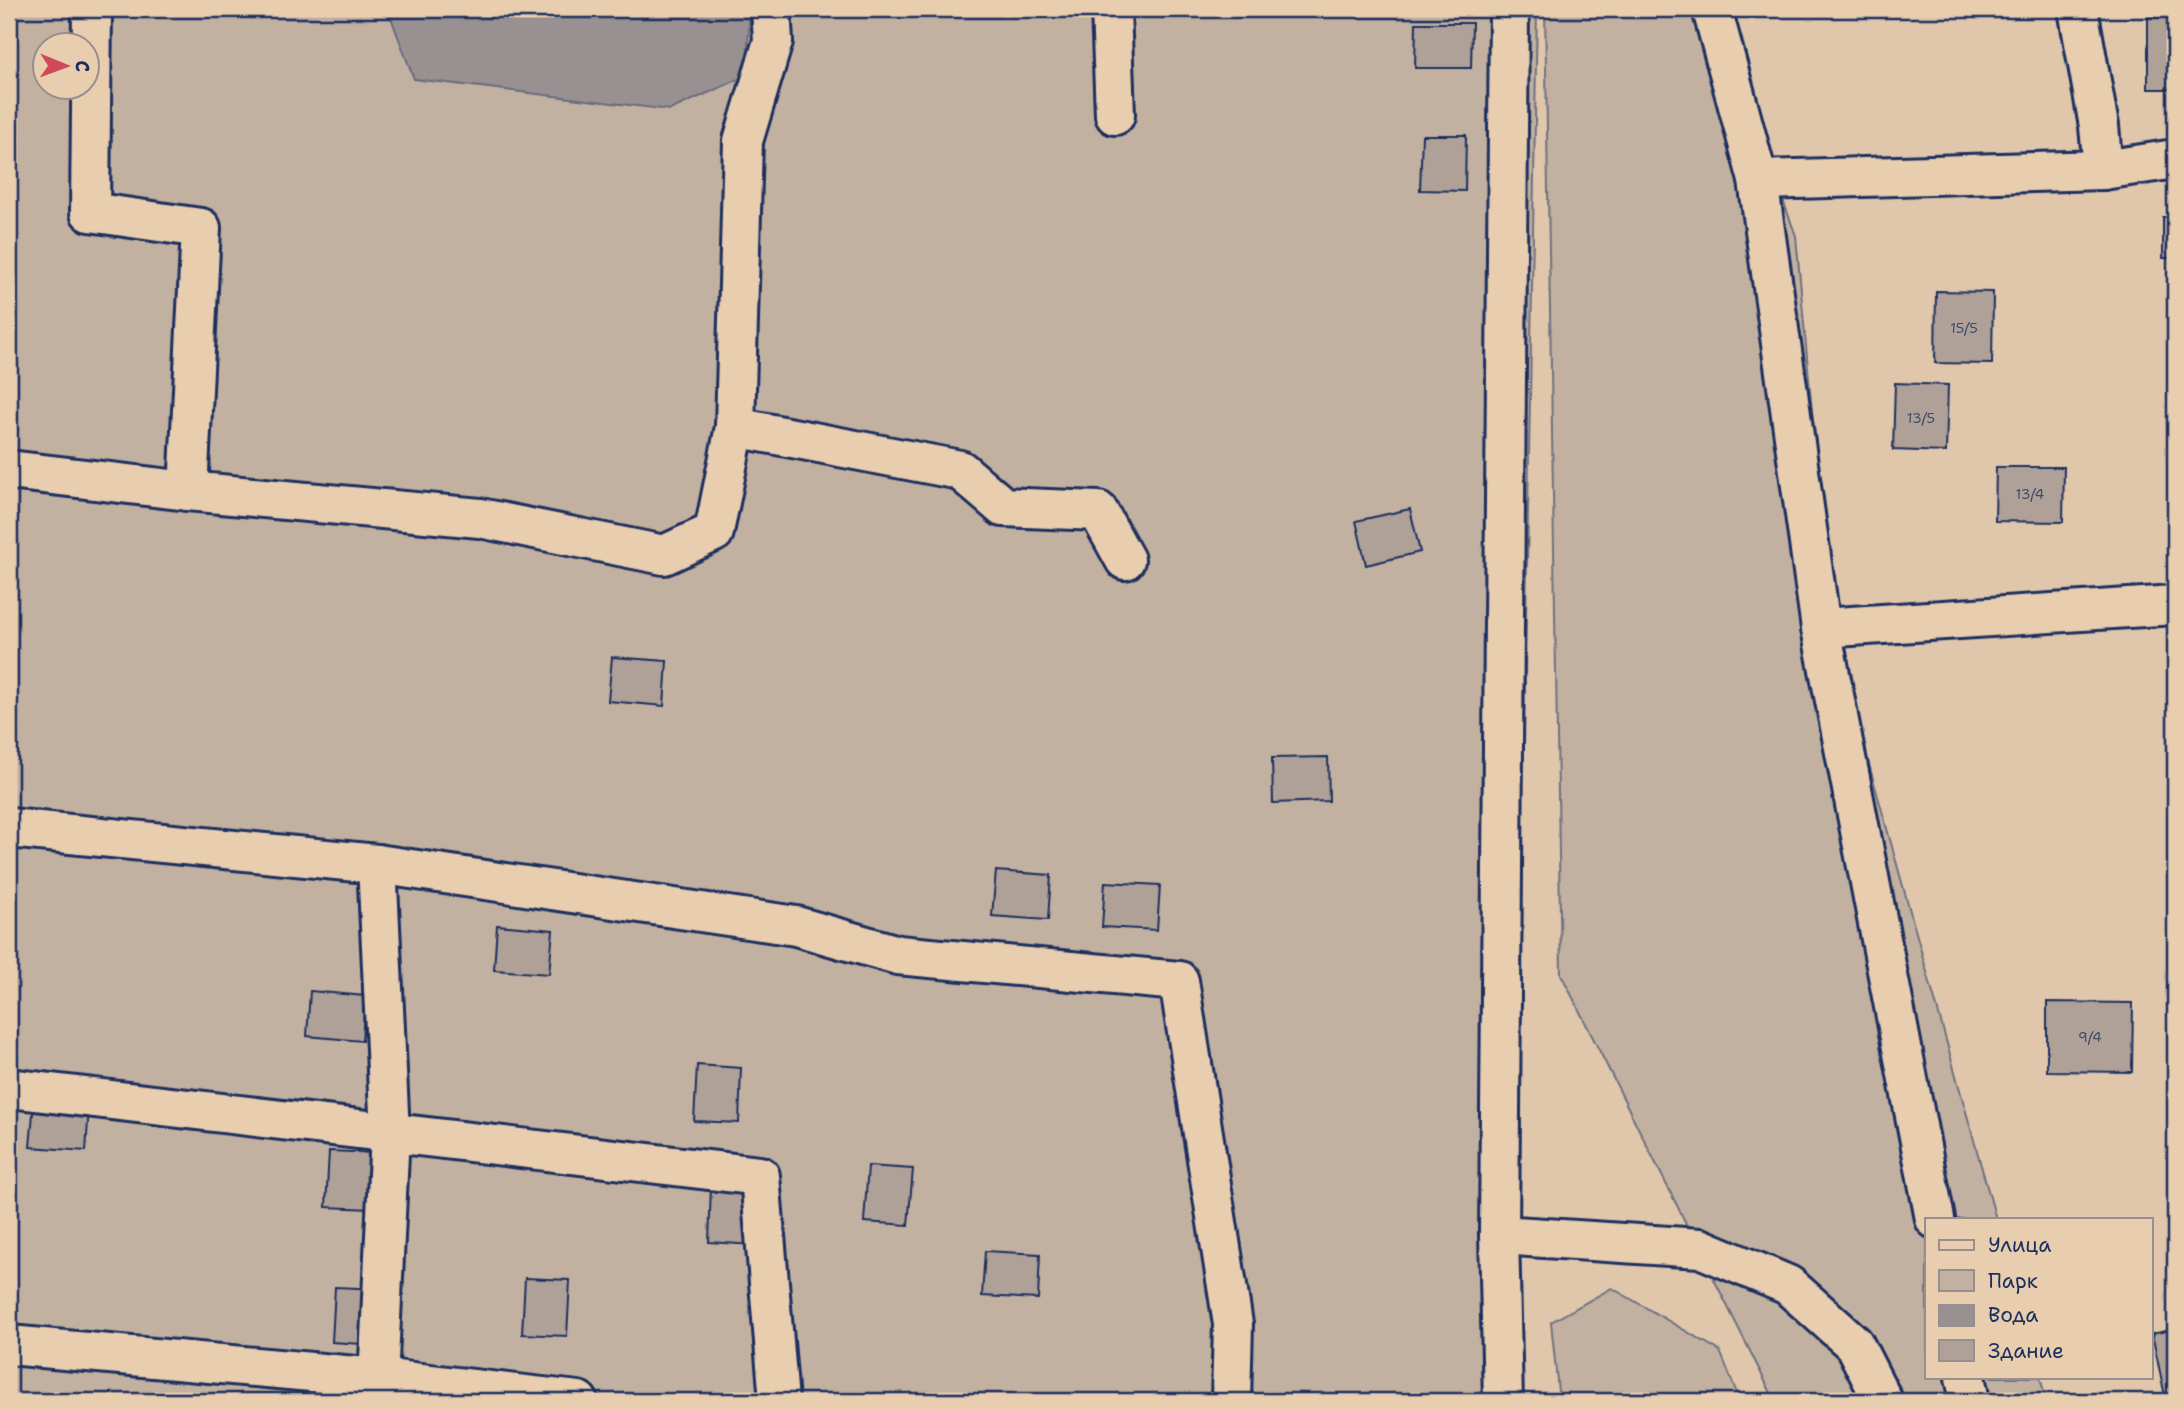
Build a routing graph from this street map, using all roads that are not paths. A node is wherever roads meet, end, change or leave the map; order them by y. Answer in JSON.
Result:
{"nodes":[{"id":1,"x":92,"y":9,"type":"edge"},
{"id":2,"x":771,"y":9,"type":"edge"},
{"id":3,"x":1111,"y":9,"type":"edge"},
{"id":4,"x":1509,"y":9,"type":"edge"},
{"id":5,"x":1712,"y":9,"type":"edge"},
{"id":6,"x":2078,"y":9,"type":"edge"},
{"id":7,"x":1115,"y":115,"type":"dead end"},
{"id":8,"x":2175,"y":159,"type":"edge"},
{"id":9,"x":2103,"y":170,"type":"junction"},
{"id":10,"x":1758,"y":180,"type":"junction"},
{"id":11,"x":735,"y":427,"type":"junction"},
{"id":12,"x":9,"y":470,"type":"edge"},
{"id":13,"x":188,"y":491,"type":"junction"},
{"id":14,"x":1125,"y":559,"type":"dead end"},
{"id":15,"x":2175,"y":605,"type":"edge"},
{"id":16,"x":1821,"y":628,"type":"junction"},
{"id":17,"x":9,"y":828,"type":"edge"},
{"id":18,"x":377,"y":864,"type":"junction"},
{"id":19,"x":9,"y":1088,"type":"edge"},
{"id":20,"x":390,"y":1133,"type":"junction"},
{"id":21,"x":1935,"y":1218,"type":"edge"},
{"id":22,"x":1499,"y":1235,"type":"junction"},
{"id":23,"x":9,"y":1345,"type":"edge"},
{"id":24,"x":1965,"y":1378,"type":"edge"},
{"id":25,"x":377,"y":1390,"type":"edge"},
{"id":26,"x":578,"y":1401,"type":"edge"},
{"id":27,"x":779,"y":1401,"type":"edge"},
{"id":28,"x":1231,"y":1401,"type":"edge"},
{"id":29,"x":1503,"y":1401,"type":"edge"},
{"id":30,"x":1883,"y":1401,"type":"edge"},
{"id":31,"x":1970,"y":1401,"type":"edge"}],
"edges":[{"from":1,"to":13,"type":"street"},
{"from":2,"to":11,"type":"street"},
{"from":3,"to":7,"type":"street"},
{"from":4,"to":22,"type":"street"},
{"from":5,"to":10,"type":"street"},
{"from":6,"to":9,"type":"street"},
{"from":8,"to":9,"type":"street"},
{"from":9,"to":10,"type":"street"},
{"from":10,"to":16,"type":"street"},
{"from":11,"to":13,"type":"street"},
{"from":11,"to":14,"type":"street"},
{"from":12,"to":13,"type":"street"},
{"from":15,"to":16,"type":"street"},
{"from":16,"to":21,"type":"street"},
{"from":17,"to":18,"type":"street"},
{"from":18,"to":20,"type":"street"},
{"from":18,"to":28,"type":"street"},
{"from":19,"to":20,"type":"street"},
{"from":20,"to":25,"type":"street"},
{"from":20,"to":27,"type":"street"},
{"from":22,"to":29,"type":"street"},
{"from":22,"to":30,"type":"street"},
{"from":23,"to":25,"type":"street"},
{"from":24,"to":31,"type":"street"},
{"from":25,"to":26,"type":"street"}]}
